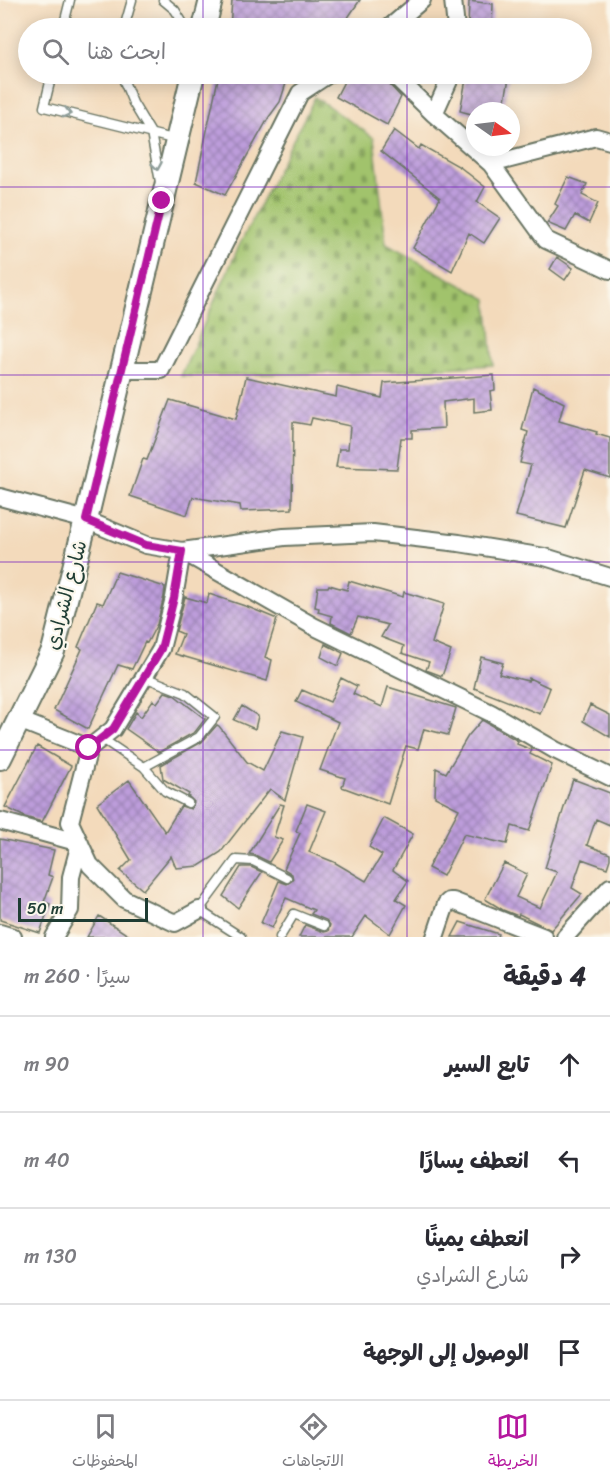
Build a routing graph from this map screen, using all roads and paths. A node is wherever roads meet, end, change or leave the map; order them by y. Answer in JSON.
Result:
{"nodes":[{"id":1,"x":70,"y":0,"type":"edge"},
{"id":2,"x":132,"y":0,"type":"edge"},
{"id":3,"x":163,"y":0,"type":"edge"},
{"id":4,"x":211,"y":0,"type":"edge"},
{"id":5,"x":422,"y":0,"type":"edge"},
{"id":6,"x":453,"y":0,"type":"edge"},
{"id":7,"x":66,"y":18,"type":"edge"},
{"id":8,"x":127,"y":18,"type":"edge"},
{"id":9,"x":180,"y":18,"type":"edge"},
{"id":10,"x":206,"y":18,"type":"edge"},
{"id":11,"x":401,"y":18,"type":"edge"},
{"id":12,"x":455,"y":18,"type":"edge"},
{"id":13,"x":50,"y":84,"type":"edge"},
{"id":14,"x":125,"y":84,"type":"edge"},
{"id":15,"x":190,"y":84,"type":"edge"},
{"id":16,"x":314,"y":84,"type":"edge"},
{"id":17,"x":403,"y":84,"type":"edge"},
{"id":18,"x":448,"y":84,"type":"edge"},
{"id":19,"x":434,"y":114,"type":"junction"},
{"id":20,"x":151,"y":133,"type":"junction"},
{"id":21,"x":177,"y":141,"type":"junction"},
{"id":22,"x":610,"y":141,"type":"edge"},
{"id":23,"x":491,"y":164,"type":"junction"},
{"id":24,"x":162,"y":201,"type":"junction"},
{"id":25,"x":610,"y":270,"type":"edge"},
{"id":26,"x":122,"y":370,"type":"junction"},
{"id":27,"x":0,"y":496,"type":"edge"},
{"id":28,"x":86,"y":520,"type":"junction"},
{"id":29,"x":182,"y":551,"type":"junction"},
{"id":30,"x":610,"y":576,"type":"edge"},
{"id":31,"x":144,"y":677,"type":"junction"},
{"id":32,"x":19,"y":720,"type":"junction"},
{"id":33,"x":95,"y":743,"type":"junction"},
{"id":34,"x":0,"y":758,"type":"edge"},
{"id":35,"x":144,"y":767,"type":"junction"},
{"id":36,"x":610,"y":777,"type":"edge"},
{"id":37,"x":188,"y":802,"type":"dead end"},
{"id":38,"x":0,"y":821,"type":"edge"},
{"id":39,"x":80,"y":843,"type":"junction"},
{"id":40,"x":287,"y":878,"type":"dead end"},
{"id":41,"x":610,"y":887,"type":"edge"},
{"id":42,"x":199,"y":910,"type":"junction"},
{"id":43,"x":324,"y":926,"type":"dead end"},
{"id":44,"x":175,"y":930,"type":"edge"},
{"id":45,"x":0,"y":933,"type":"edge"},
{"id":46,"x":13,"y":937,"type":"edge"},
{"id":47,"x":54,"y":937,"type":"edge"},
{"id":48,"x":241,"y":937,"type":"edge"},
{"id":49,"x":280,"y":937,"type":"edge"},
{"id":50,"x":435,"y":937,"type":"edge"},
{"id":51,"x":544,"y":937,"type":"edge"},
{"id":52,"x":566,"y":937,"type":"edge"}],
"edges":[{"from":1,"to":7,"type":"lane"},
{"from":2,"to":8,"type":"lane"},
{"from":3,"to":9,"type":"lane"},
{"from":4,"to":10,"type":"street"},
{"from":5,"to":11,"type":"street"},
{"from":6,"to":12,"type":"street"},
{"from":13,"to":20,"type":"lane","one_way":true},
{"from":14,"to":20,"type":"lane"},
{"from":15,"to":21,"type":"street","name":"شارع الشرادي"},
{"from":16,"to":26,"type":"street"},
{"from":17,"to":19,"type":"street"},
{"from":18,"to":19,"type":"street"},
{"from":19,"to":23,"type":"street"},
{"from":20,"to":21,"type":"lane"},
{"from":20,"to":24,"type":"lane","one_way":true},
{"from":21,"to":24,"type":"street","name":"شارع الشرادي"},
{"from":22,"to":23,"type":"street"},
{"from":23,"to":25,"type":"street"},
{"from":24,"to":26,"type":"street","name":"شارع الشرادي"},
{"from":26,"to":28,"type":"street","name":"شارع الشرادي"},
{"from":27,"to":28,"type":"street"},
{"from":28,"to":29,"type":"street"},
{"from":28,"to":32,"type":"street","name":"شارع الشرادي"},
{"from":29,"to":30,"type":"street"},
{"from":29,"to":31,"type":"street"},
{"from":29,"to":36,"type":"street"},
{"from":31,"to":33,"type":"street"},
{"from":31,"to":35,"type":"lane"},
{"from":32,"to":33,"type":"street"},
{"from":32,"to":34,"type":"street","name":"شارع الشرادي"},
{"from":33,"to":35,"type":"lane"},
{"from":33,"to":39,"type":"street"},
{"from":35,"to":37,"type":"lane"},
{"from":38,"to":39,"type":"street"},
{"from":39,"to":44,"type":"street"},
{"from":39,"to":47,"type":"street"},
{"from":40,"to":42,"type":"lane"},
{"from":41,"to":52,"type":"street"},
{"from":42,"to":44,"type":"street"},
{"from":42,"to":48,"type":"lane"},
{"from":43,"to":49,"type":"lane"},
{"from":45,"to":46,"type":"street"},
{"from":50,"to":51,"type":"street"}]}
